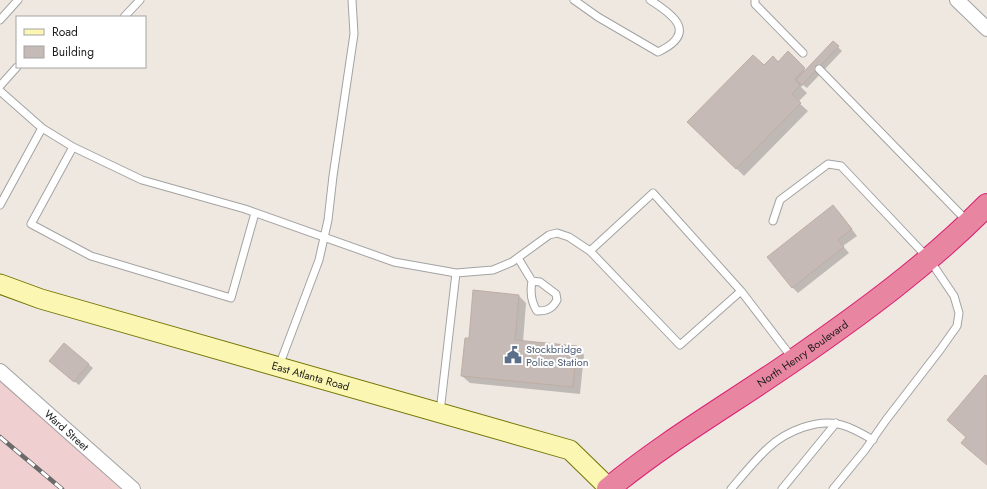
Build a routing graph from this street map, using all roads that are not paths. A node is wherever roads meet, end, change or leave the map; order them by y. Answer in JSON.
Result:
{"nodes":[{"id":1,"x":18,"y":0,"type":"edge"},
{"id":2,"x":140,"y":0,"type":"edge"},
{"id":3,"x":352,"y":0,"type":"edge"},
{"id":4,"x":574,"y":0,"type":"edge"},
{"id":5,"x":650,"y":0,"type":"edge"},
{"id":6,"x":755,"y":0,"type":"edge"},
{"id":7,"x":957,"y":0,"type":"edge"},
{"id":8,"x":125,"y":16,"type":"edge"},
{"id":9,"x":0,"y":20,"type":"edge"},
{"id":10,"x":987,"y":29,"type":"edge"},
{"id":11,"x":803,"y":53,"type":"dead end"},
{"id":12,"x":16,"y":68,"type":"edge"},
{"id":13,"x":819,"y":69,"type":"dead end"},
{"id":14,"x":0,"y":86,"type":"edge"},
{"id":15,"x":0,"y":91,"type":"edge"},
{"id":16,"x":42,"y":128,"type":"junction"},
{"id":17,"x":73,"y":147,"type":"junction"},
{"id":18,"x":0,"y":205,"type":"edge"},
{"id":19,"x":987,"y":205,"type":"edge"},
{"id":20,"x":255,"y":213,"type":"junction"},
{"id":21,"x":773,"y":222,"type":"dead end"},
{"id":22,"x":969,"y":223,"type":"junction"},
{"id":23,"x":324,"y":236,"type":"junction"},
{"id":24,"x":590,"y":251,"type":"junction"},
{"id":25,"x":518,"y":258,"type":"junction"},
{"id":26,"x":929,"y":259,"type":"junction"},
{"id":27,"x":456,"y":273,"type":"junction"},
{"id":28,"x":532,"y":281,"type":"junction"},
{"id":29,"x":0,"y":284,"type":"edge"},
{"id":30,"x":742,"y":291,"type":"junction"},
{"id":31,"x":794,"y":360,"type":"junction"},
{"id":32,"x":279,"y":367,"type":"junction"},
{"id":33,"x":0,"y":371,"type":"edge"},
{"id":34,"x":440,"y":412,"type":"junction"},
{"id":35,"x":836,"y":423,"type":"junction"},
{"id":36,"x":873,"y":440,"type":"junction"},
{"id":37,"x":133,"y":489,"type":"edge"},
{"id":38,"x":609,"y":489,"type":"edge"},
{"id":39,"x":731,"y":489,"type":"edge"},
{"id":40,"x":782,"y":489,"type":"edge"},
{"id":41,"x":834,"y":489,"type":"edge"}],
"edges":[{"from":1,"to":9,"type":"lane"},
{"from":2,"to":8,"type":"lane"},
{"from":3,"to":23,"type":"lane"},
{"from":4,"to":5,"type":"lane"},
{"from":6,"to":11,"type":"lane"},
{"from":7,"to":10,"type":"street"},
{"from":12,"to":14,"type":"lane"},
{"from":13,"to":22,"type":"lane"},
{"from":15,"to":16,"type":"lane"},
{"from":16,"to":17,"type":"lane"},
{"from":16,"to":18,"type":"lane"},
{"from":17,"to":20,"type":"lane"},
{"from":17,"to":20,"type":"lane"},
{"from":19,"to":22,"type":"highway","name":"North Henry Boulevard"},
{"from":20,"to":23,"type":"lane"},
{"from":21,"to":26,"type":"lane"},
{"from":22,"to":26,"type":"highway","name":"North Henry Boulevard"},
{"from":23,"to":27,"type":"lane"},
{"from":23,"to":32,"type":"lane"},
{"from":24,"to":25,"type":"lane"},
{"from":24,"to":30,"type":"lane"},
{"from":24,"to":30,"type":"lane"},
{"from":25,"to":27,"type":"lane"},
{"from":25,"to":28,"type":"lane"},
{"from":26,"to":31,"type":"highway","name":"North Henry Boulevard"},
{"from":26,"to":36,"type":"lane"},
{"from":27,"to":34,"type":"lane"},
{"from":28,"to":28,"type":"lane"},
{"from":29,"to":32,"type":"street","name":"East Atlanta Road"},
{"from":30,"to":31,"type":"lane"},
{"from":31,"to":38,"type":"highway","name":"North Henry Boulevard"},
{"from":32,"to":34,"type":"street","name":"East Atlanta Road"},
{"from":33,"to":37,"type":"street","name":"Ward Street"},
{"from":34,"to":38,"type":"street","name":"East Atlanta Road"},
{"from":35,"to":36,"type":"lane"},
{"from":35,"to":39,"type":"lane"},
{"from":35,"to":40,"type":"lane"},
{"from":36,"to":41,"type":"lane"}]}
